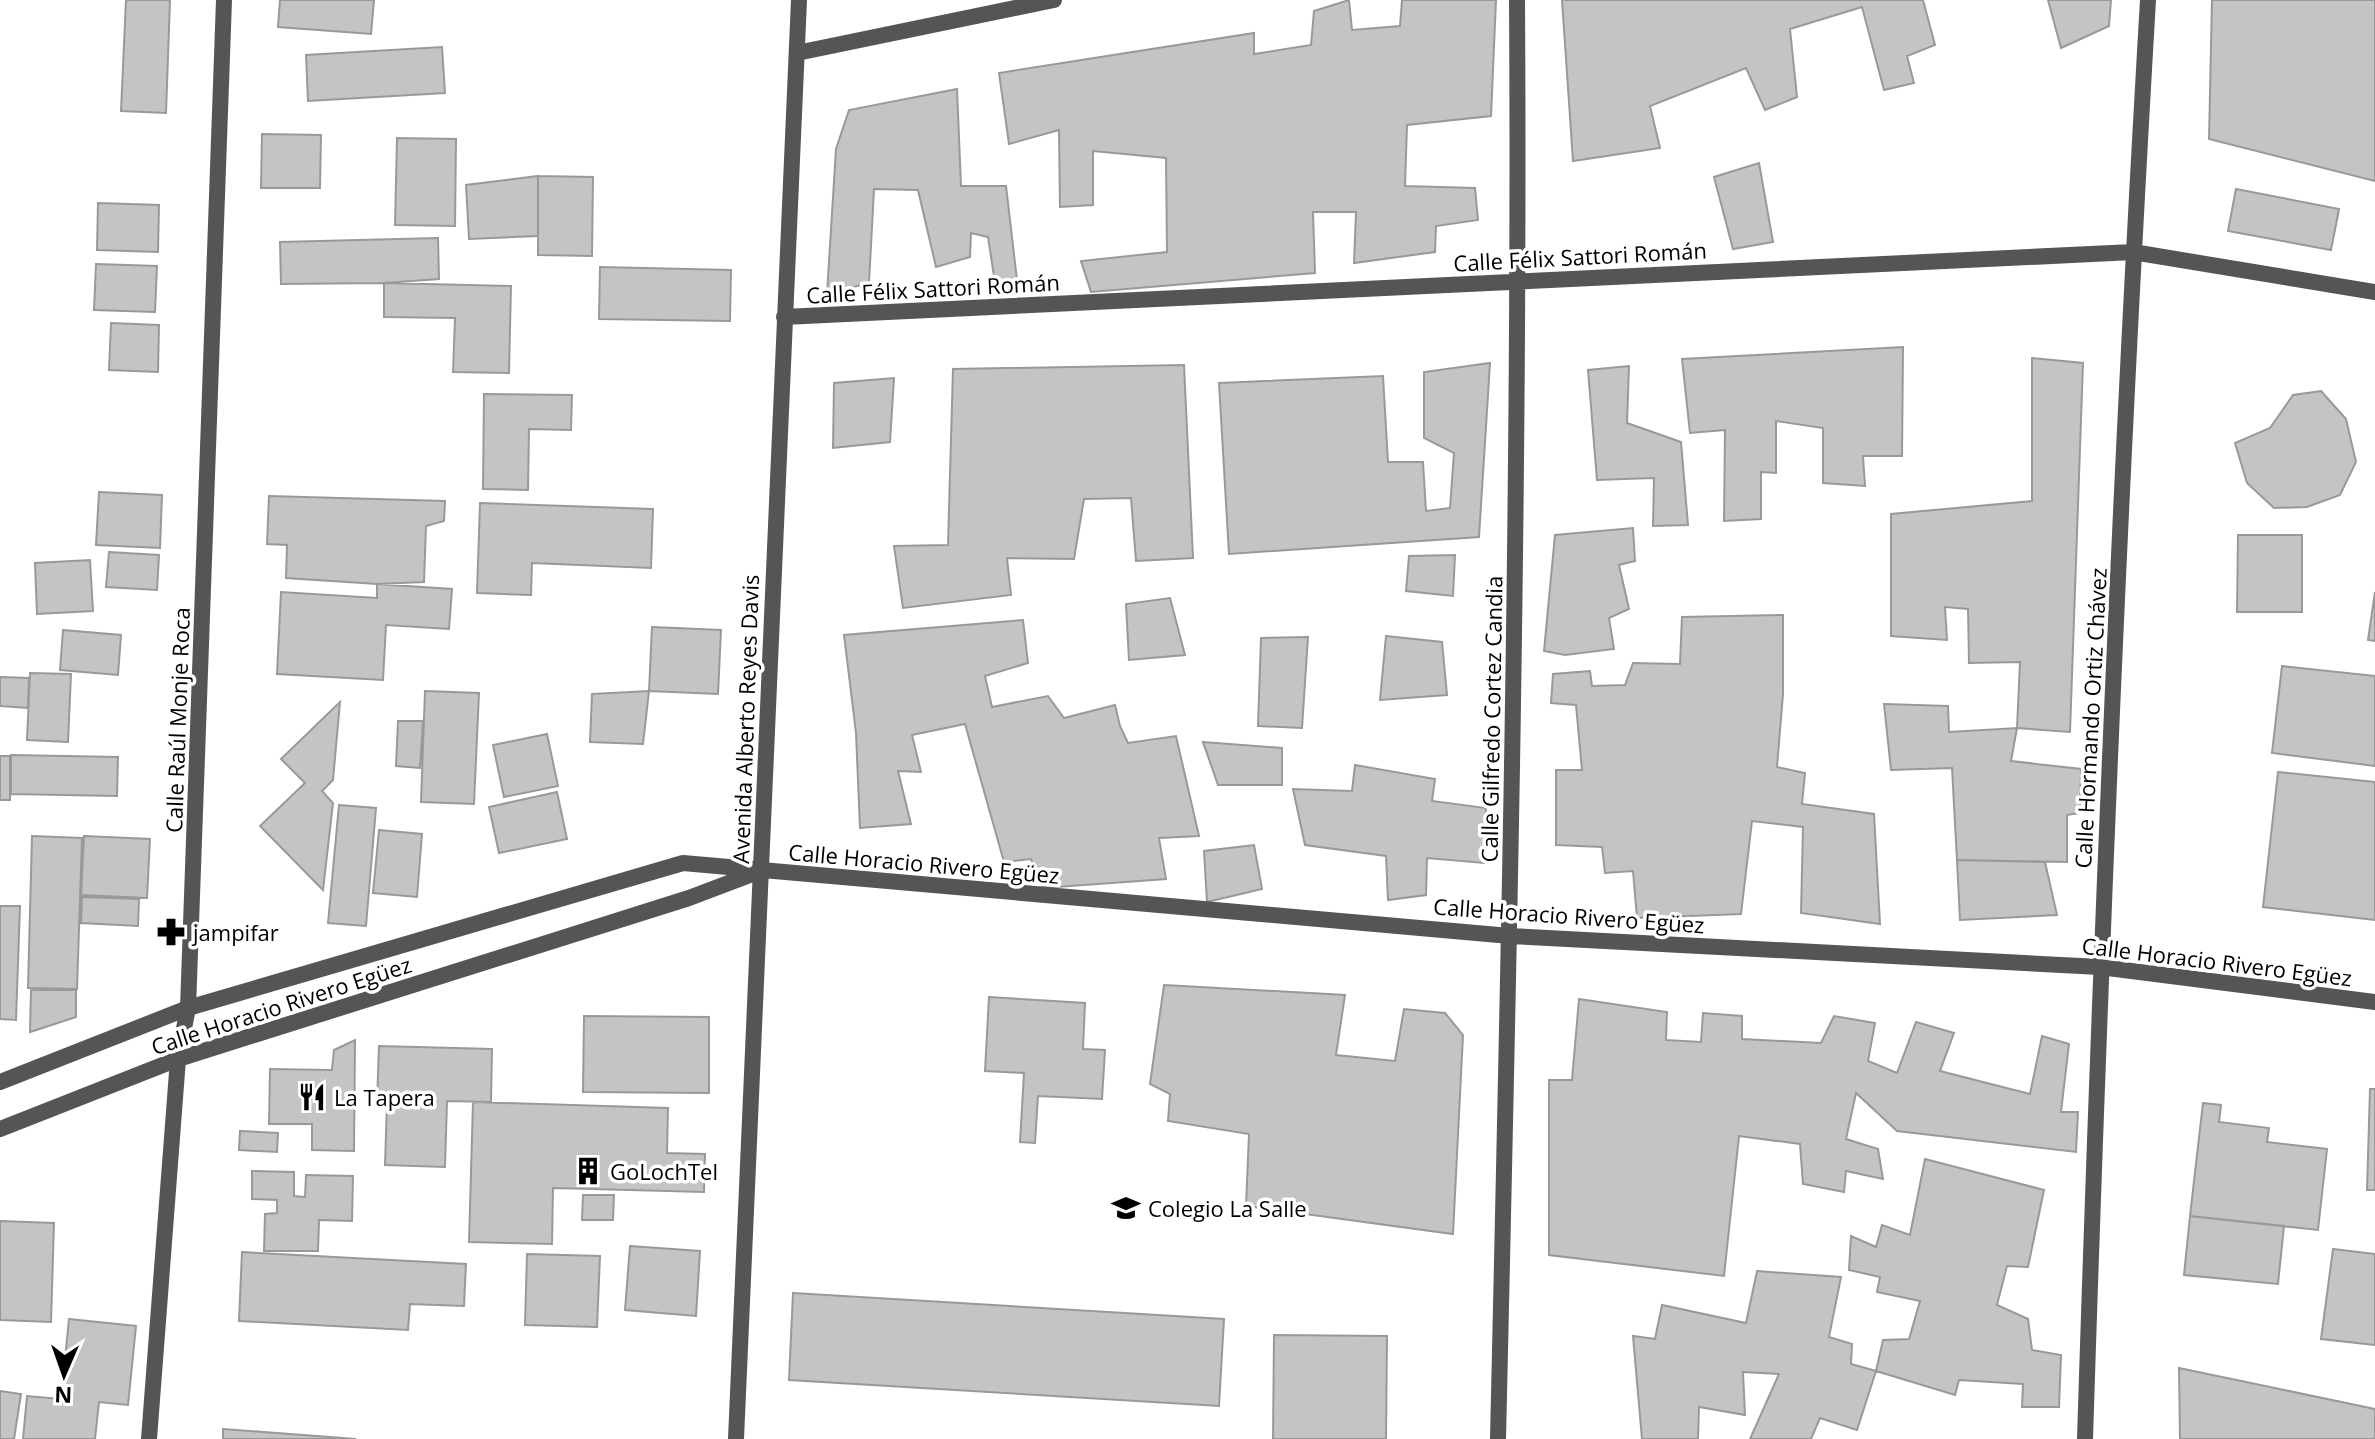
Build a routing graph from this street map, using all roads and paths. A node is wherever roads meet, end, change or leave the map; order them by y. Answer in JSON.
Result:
{"nodes":[{"id":1,"x":224,"y":0,"type":"edge"},
{"id":2,"x":799,"y":0,"type":"edge"},
{"id":3,"x":1054,"y":0,"type":"edge"},
{"id":4,"x":1517,"y":0,"type":"edge"},
{"id":5,"x":2148,"y":0,"type":"edge"},
{"id":6,"x":797,"y":53,"type":"junction"},
{"id":7,"x":2133,"y":252,"type":"junction"},
{"id":8,"x":1519,"y":280,"type":"junction"},
{"id":9,"x":2375,"y":292,"type":"edge"},
{"id":10,"x":784,"y":317,"type":"junction"},
{"id":11,"x":761,"y":871,"type":"junction"},
{"id":12,"x":1510,"y":936,"type":"junction"},
{"id":13,"x":2100,"y":967,"type":"junction"},
{"id":14,"x":2375,"y":1002,"type":"edge"},
{"id":15,"x":188,"y":1008,"type":"junction"},
{"id":16,"x":178,"y":1059,"type":"junction"},
{"id":17,"x":0,"y":1082,"type":"edge"},
{"id":18,"x":0,"y":1129,"type":"edge"},
{"id":19,"x":149,"y":1439,"type":"edge"},
{"id":20,"x":736,"y":1439,"type":"edge"},
{"id":21,"x":1498,"y":1439,"type":"edge"},
{"id":22,"x":2085,"y":1439,"type":"edge"}],
"edges":[{"from":1,"to":15,"type":"street","name":"Calle Raúl Monje Roca"},
{"from":2,"to":6,"type":"street","name":"Avenida Alberto Reyes Davis"},
{"from":3,"to":6,"type":"street"},
{"from":4,"to":8,"type":"street","name":"Calle Gilfredo Cortez Candia"},
{"from":5,"to":7,"type":"street","name":"Calle Hormando Ortiz Chávez"},
{"from":6,"to":10,"type":"street","name":"Avenida Alberto Reyes Davis"},
{"from":7,"to":8,"type":"street","name":"Calle Félix Sattori Román"},
{"from":7,"to":9,"type":"street","name":"Calle Félix Sattori Román"},
{"from":7,"to":13,"type":"street","name":"Calle Hormando Ortiz Chávez"},
{"from":8,"to":10,"type":"street","name":"Calle Félix Sattori Román"},
{"from":8,"to":12,"type":"street","name":"Calle Gilfredo Cortez Candia"},
{"from":10,"to":11,"type":"street","name":"Avenida Alberto Reyes Davis"},
{"from":11,"to":12,"type":"street","name":"Calle Horacio Rivero Egüez"},
{"from":11,"to":15,"type":"street","name":"Calle Horacio Rivero Egüez"},
{"from":11,"to":16,"type":"street","name":"Calle Horacio Rivero Egüez"},
{"from":11,"to":20,"type":"street","name":"Avenida Alberto Reyes Davis"},
{"from":12,"to":13,"type":"street","name":"Calle Horacio Rivero Egüez"},
{"from":12,"to":21,"type":"street","name":"Calle Gilfredo Cortez Candia"},
{"from":13,"to":14,"type":"street","name":"Calle Horacio Rivero Egüez"},
{"from":13,"to":22,"type":"street","name":"Calle Hormando Ortiz Chávez"},
{"from":15,"to":16,"type":"street","name":"Calle Raúl Monje Roca"},
{"from":15,"to":17,"type":"street","name":"Calle Horacio Rivero Egüez"},
{"from":16,"to":18,"type":"street","name":"Calle Horacio Rivero Egüez"},
{"from":16,"to":19,"type":"street","name":"Calle Raúl Monje Roca"}]}
